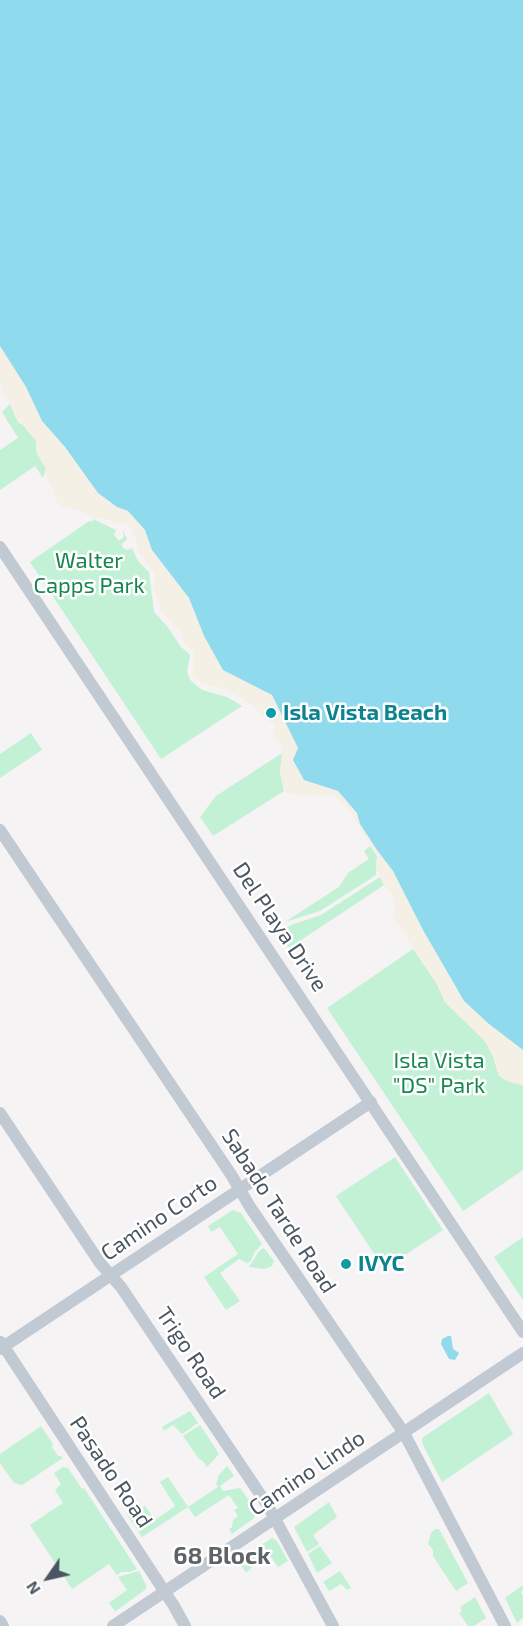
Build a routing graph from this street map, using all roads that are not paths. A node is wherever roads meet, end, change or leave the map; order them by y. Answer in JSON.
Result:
{"nodes":[{"id":1,"x":0,"y":546,"type":"edge"},
{"id":2,"x":0,"y":830,"type":"edge"},
{"id":3,"x":370,"y":1102,"type":"junction"},
{"id":4,"x":0,"y":1113,"type":"edge"},
{"id":5,"x":239,"y":1190,"type":"junction"},
{"id":6,"x":111,"y":1275,"type":"junction"},
{"id":7,"x":523,"y":1332,"type":"edge"},
{"id":8,"x":1,"y":1346,"type":"edge"},
{"id":9,"x":523,"y":1353,"type":"edge"},
{"id":10,"x":404,"y":1433,"type":"junction"},
{"id":11,"x":276,"y":1519,"type":"junction"},
{"id":12,"x":165,"y":1592,"type":"junction"},
{"id":13,"x":0,"y":1621,"type":"edge"},
{"id":14,"x":3,"y":1626,"type":"edge"},
{"id":15,"x":113,"y":1626,"type":"edge"},
{"id":16,"x":185,"y":1626,"type":"edge"},
{"id":17,"x":333,"y":1626,"type":"edge"},
{"id":18,"x":505,"y":1626,"type":"edge"}],
"edges":[{"from":1,"to":3,"type":"street","name":"Del Playa Drive"},
{"from":2,"to":5,"type":"street","name":"Sabado Tarde Road"},
{"from":3,"to":5,"type":"street","name":"Camino Corto"},
{"from":3,"to":7,"type":"street","name":"Del Playa Drive"},
{"from":4,"to":6,"type":"street","name":"Trigo Road"},
{"from":5,"to":6,"type":"street","name":"Camino Corto"},
{"from":5,"to":10,"type":"street","name":"Sabado Tarde Road"},
{"from":6,"to":8,"type":"street","name":"Camino Corto"},
{"from":6,"to":11,"type":"street","name":"Trigo Road"},
{"from":8,"to":12,"type":"street","name":"Pasado Road"},
{"from":9,"to":10,"type":"street","name":"Camino Lindo"},
{"from":10,"to":11,"type":"street","name":"Camino Lindo"},
{"from":10,"to":18,"type":"street","name":"Sabado Tarde Road"},
{"from":11,"to":12,"type":"street","name":"Camino Lindo"},
{"from":11,"to":17,"type":"street","name":"Trigo Road"},
{"from":12,"to":15,"type":"street","name":"Camino Lindo"},
{"from":12,"to":16,"type":"street","name":"Pasado Road"},
{"from":13,"to":14,"type":"street"}]}
